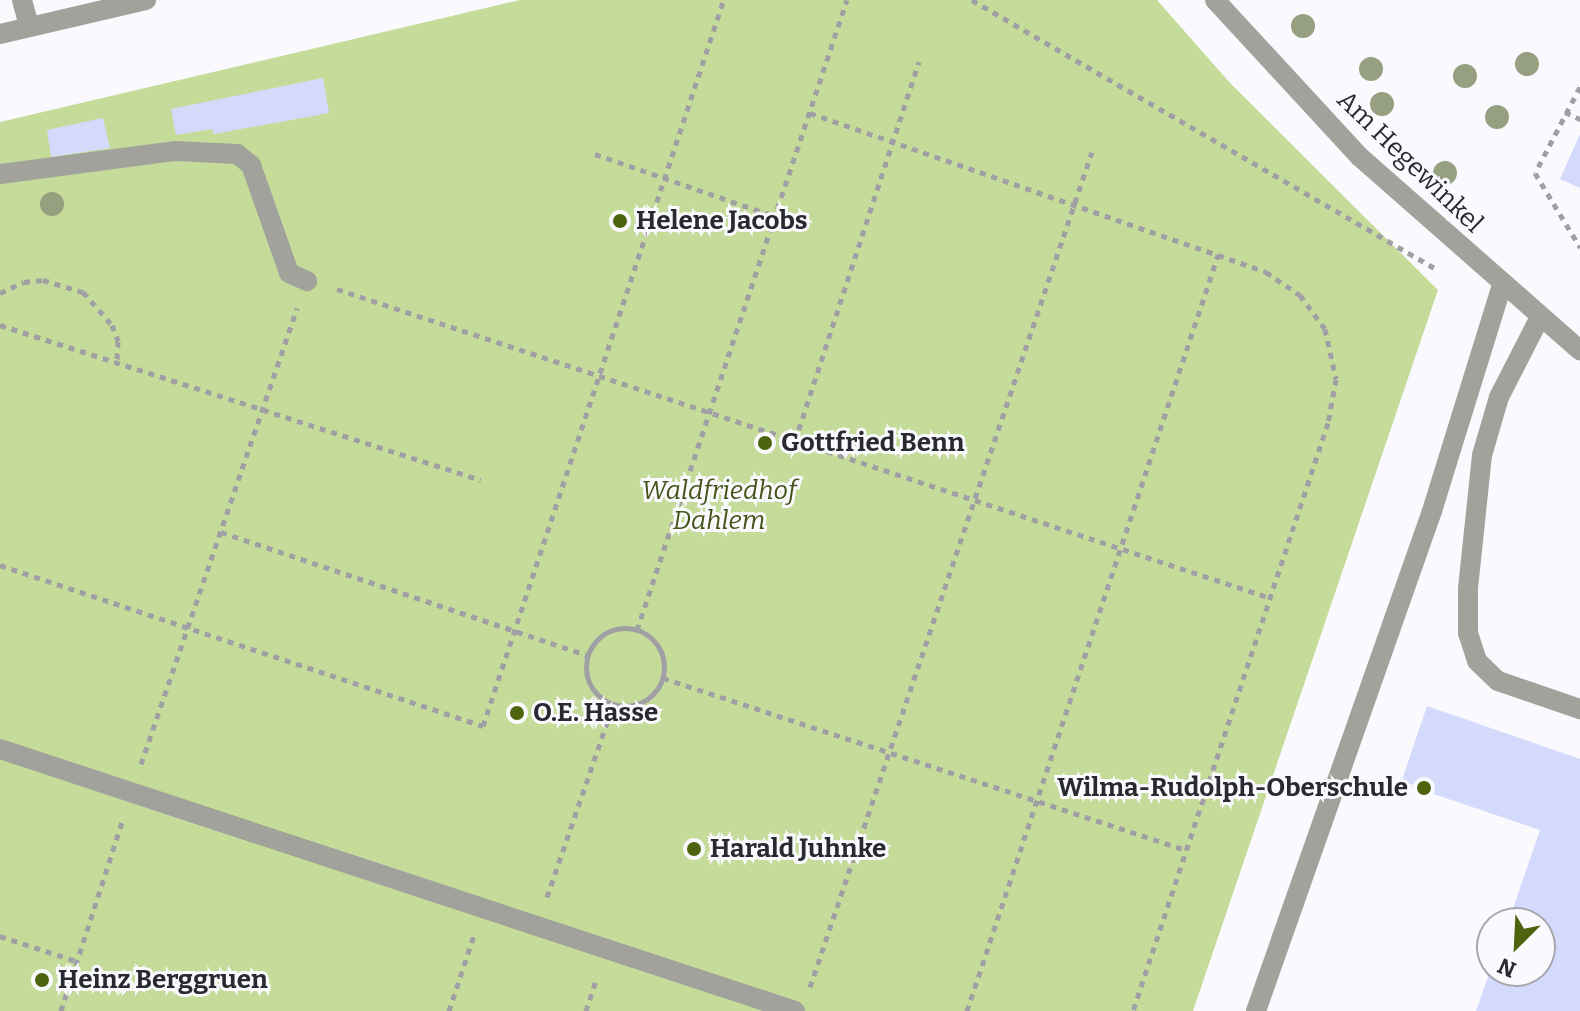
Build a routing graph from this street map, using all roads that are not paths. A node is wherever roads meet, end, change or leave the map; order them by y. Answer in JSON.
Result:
{"nodes":[{"id":1,"x":22,"y":0,"type":"edge"},
{"id":2,"x":146,"y":0,"type":"edge"},
{"id":3,"x":1215,"y":0,"type":"edge"},
{"id":4,"x":29,"y":27,"type":"junction"},
{"id":5,"x":0,"y":34,"type":"edge"},
{"id":6,"x":0,"y":174,"type":"edge"},
{"id":7,"x":307,"y":281,"type":"road end"},
{"id":8,"x":1502,"y":285,"type":"junction"},
{"id":9,"x":1540,"y":317,"type":"junction"},
{"id":10,"x":1580,"y":350,"type":"edge"},
{"id":11,"x":1580,"y":709,"type":"edge"},
{"id":12,"x":0,"y":749,"type":"edge"},
{"id":13,"x":801,"y":1004,"type":"edge"},
{"id":14,"x":1256,"y":1011,"type":"edge"}],
"edges":[{"from":1,"to":4,"type":"street"},
{"from":2,"to":4,"type":"street"},
{"from":3,"to":8,"type":"street","name":"Am Hegewinkel"},
{"from":4,"to":5,"type":"street"},
{"from":6,"to":7,"type":"street"},
{"from":8,"to":9,"type":"street","name":"Am Hegewinkel"},
{"from":8,"to":14,"type":"street"},
{"from":9,"to":10,"type":"street","name":"Am Hegewinkel"},
{"from":9,"to":11,"type":"street"},
{"from":12,"to":13,"type":"street"}]}
